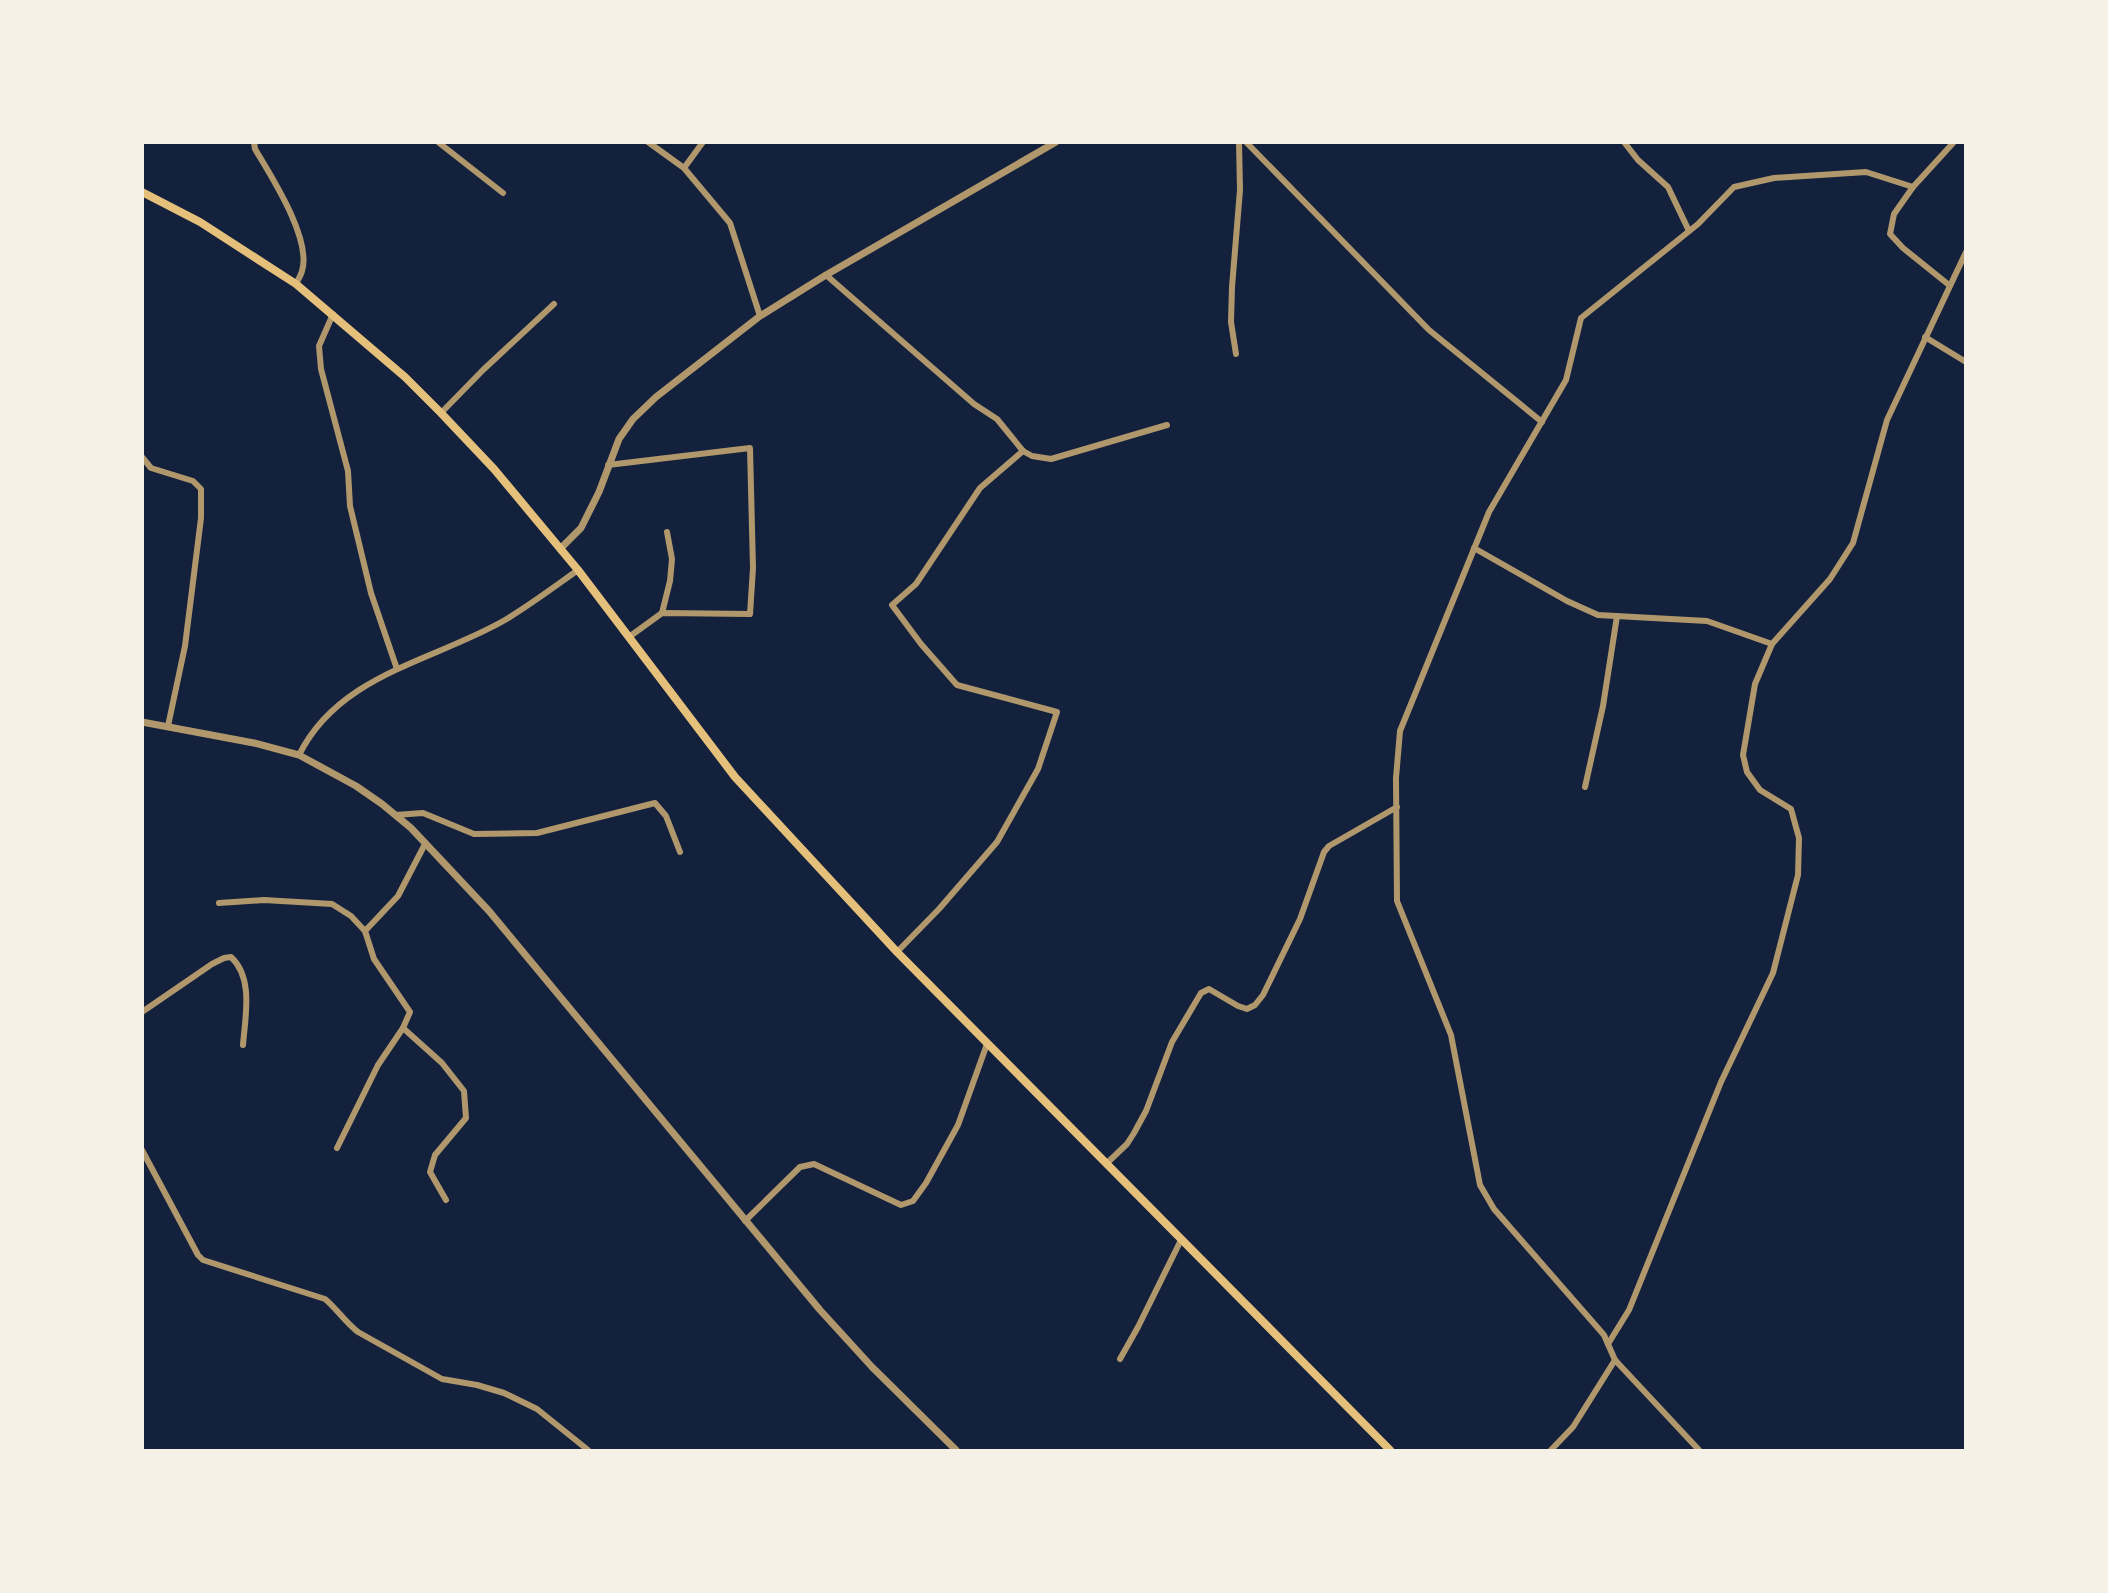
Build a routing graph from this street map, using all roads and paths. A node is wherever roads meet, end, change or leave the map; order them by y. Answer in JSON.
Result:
{"nodes":[{"id":1,"x":254,"y":142,"type":"edge"},
{"id":2,"x":438,"y":142,"type":"edge"},
{"id":3,"x":648,"y":142,"type":"edge"},
{"id":4,"x":703,"y":142,"type":"edge"},
{"id":5,"x":1056,"y":142,"type":"edge"},
{"id":6,"x":1239,"y":142,"type":"edge"},
{"id":7,"x":1246,"y":142,"type":"edge"},
{"id":8,"x":1624,"y":142,"type":"edge"},
{"id":9,"x":1954,"y":142,"type":"edge"},
{"id":10,"x":684,"y":168,"type":"junction"},
{"id":11,"x":1913,"y":187,"type":"junction"},
{"id":12,"x":142,"y":192,"type":"edge"},
{"id":13,"x":503,"y":193,"type":"dead end"},
{"id":14,"x":1689,"y":231,"type":"junction"},
{"id":15,"x":1965,"y":252,"type":"edge"},
{"id":16,"x":826,"y":275,"type":"junction"},
{"id":17,"x":296,"y":284,"type":"junction"},
{"id":18,"x":1949,"y":285,"type":"junction"},
{"id":19,"x":554,"y":304,"type":"dead end"},
{"id":20,"x":333,"y":314,"type":"junction"},
{"id":21,"x":760,"y":316,"type":"junction"},
{"id":22,"x":1925,"y":337,"type":"junction"},
{"id":23,"x":1236,"y":354,"type":"dead end"},
{"id":24,"x":1965,"y":362,"type":"edge"},
{"id":25,"x":441,"y":413,"type":"junction"},
{"id":26,"x":1542,"y":422,"type":"junction"},
{"id":27,"x":1167,"y":425,"type":"dead end"},
{"id":28,"x":1023,"y":451,"type":"junction"},
{"id":29,"x":142,"y":457,"type":"edge"},
{"id":30,"x":608,"y":465,"type":"junction"},
{"id":31,"x":667,"y":532,"type":"dead end"},
{"id":32,"x":1474,"y":548,"type":"junction"},
{"id":33,"x":560,"y":549,"type":"junction"},
{"id":34,"x":578,"y":570,"type":"junction"},
{"id":35,"x":662,"y":613,"type":"junction"},
{"id":36,"x":1617,"y":616,"type":"junction"},
{"id":37,"x":629,"y":637,"type":"junction"},
{"id":38,"x":1772,"y":644,"type":"junction"},
{"id":39,"x":397,"y":669,"type":"junction"},
{"id":40,"x":142,"y":722,"type":"edge"},
{"id":41,"x":168,"y":726,"type":"junction"},
{"id":42,"x":299,"y":755,"type":"junction"},
{"id":43,"x":1585,"y":787,"type":"dead end"},
{"id":44,"x":1397,"y":807,"type":"junction"},
{"id":45,"x":395,"y":815,"type":"junction"},
{"id":46,"x":425,"y":843,"type":"junction"},
{"id":47,"x":680,"y":852,"type":"dead end"},
{"id":48,"x":219,"y":903,"type":"dead end"},
{"id":49,"x":365,"y":931,"type":"junction"},
{"id":50,"x":897,"y":952,"type":"junction"},
{"id":51,"x":142,"y":1012,"type":"edge"},
{"id":52,"x":403,"y":1028,"type":"junction"},
{"id":53,"x":987,"y":1044,"type":"junction"},
{"id":54,"x":243,"y":1045,"type":"dead end"},
{"id":55,"x":337,"y":1148,"type":"dead end"},
{"id":56,"x":142,"y":1150,"type":"edge"},
{"id":57,"x":1106,"y":1164,"type":"junction"},
{"id":58,"x":446,"y":1200,"type":"dead end"},
{"id":59,"x":745,"y":1221,"type":"junction"},
{"id":60,"x":1181,"y":1240,"type":"junction"},
{"id":61,"x":1608,"y":1344,"type":"junction"},
{"id":62,"x":1120,"y":1359,"type":"dead end"},
{"id":63,"x":1615,"y":1360,"type":"junction"},
{"id":64,"x":588,"y":1450,"type":"edge"},
{"id":65,"x":956,"y":1450,"type":"edge"},
{"id":66,"x":1390,"y":1450,"type":"edge"},
{"id":67,"x":1551,"y":1450,"type":"edge"},
{"id":68,"x":1699,"y":1450,"type":"edge"}],
"edges":[{"from":1,"to":17,"type":"street"},
{"from":2,"to":13,"type":"street"},
{"from":3,"to":10,"type":"street"},
{"from":4,"to":10,"type":"street"},
{"from":5,"to":16,"type":"street"},
{"from":6,"to":23,"type":"street"},
{"from":7,"to":26,"type":"street"},
{"from":8,"to":14,"type":"street"},
{"from":9,"to":11,"type":"street"},
{"from":10,"to":21,"type":"street"},
{"from":11,"to":14,"type":"street"},
{"from":11,"to":18,"type":"street"},
{"from":12,"to":17,"type":"main road"},
{"from":14,"to":26,"type":"street"},
{"from":15,"to":18,"type":"street"},
{"from":16,"to":21,"type":"street"},
{"from":16,"to":28,"type":"street"},
{"from":17,"to":20,"type":"main road"},
{"from":18,"to":22,"type":"street"},
{"from":19,"to":25,"type":"street"},
{"from":20,"to":25,"type":"main road"},
{"from":20,"to":39,"type":"street"},
{"from":21,"to":30,"type":"street"},
{"from":22,"to":24,"type":"street"},
{"from":22,"to":38,"type":"street"},
{"from":25,"to":33,"type":"main road"},
{"from":26,"to":32,"type":"street"},
{"from":27,"to":28,"type":"street"},
{"from":28,"to":50,"type":"street"},
{"from":29,"to":41,"type":"street"},
{"from":30,"to":33,"type":"street"},
{"from":30,"to":35,"type":"street"},
{"from":31,"to":35,"type":"street"},
{"from":32,"to":36,"type":"street"},
{"from":32,"to":44,"type":"street"},
{"from":33,"to":34,"type":"main road"},
{"from":34,"to":37,"type":"main road"},
{"from":34,"to":39,"type":"street"},
{"from":35,"to":37,"type":"street"},
{"from":36,"to":38,"type":"street"},
{"from":36,"to":43,"type":"street"},
{"from":37,"to":50,"type":"main road"},
{"from":38,"to":61,"type":"street"},
{"from":39,"to":42,"type":"street"},
{"from":40,"to":41,"type":"street"},
{"from":41,"to":42,"type":"street"},
{"from":42,"to":45,"type":"street"},
{"from":44,"to":57,"type":"street"},
{"from":44,"to":61,"type":"street"},
{"from":45,"to":46,"type":"street"},
{"from":45,"to":47,"type":"street"},
{"from":46,"to":49,"type":"street"},
{"from":46,"to":59,"type":"street"},
{"from":48,"to":49,"type":"street"},
{"from":49,"to":52,"type":"street"},
{"from":50,"to":53,"type":"main road"},
{"from":51,"to":54,"type":"street"},
{"from":52,"to":55,"type":"street"},
{"from":52,"to":58,"type":"street"},
{"from":53,"to":57,"type":"main road"},
{"from":53,"to":59,"type":"street"},
{"from":56,"to":64,"type":"street"},
{"from":57,"to":60,"type":"main road"},
{"from":59,"to":65,"type":"street"},
{"from":60,"to":62,"type":"street"},
{"from":60,"to":66,"type":"main road"},
{"from":61,"to":63,"type":"street"},
{"from":63,"to":67,"type":"street"},
{"from":63,"to":68,"type":"street"}]}
